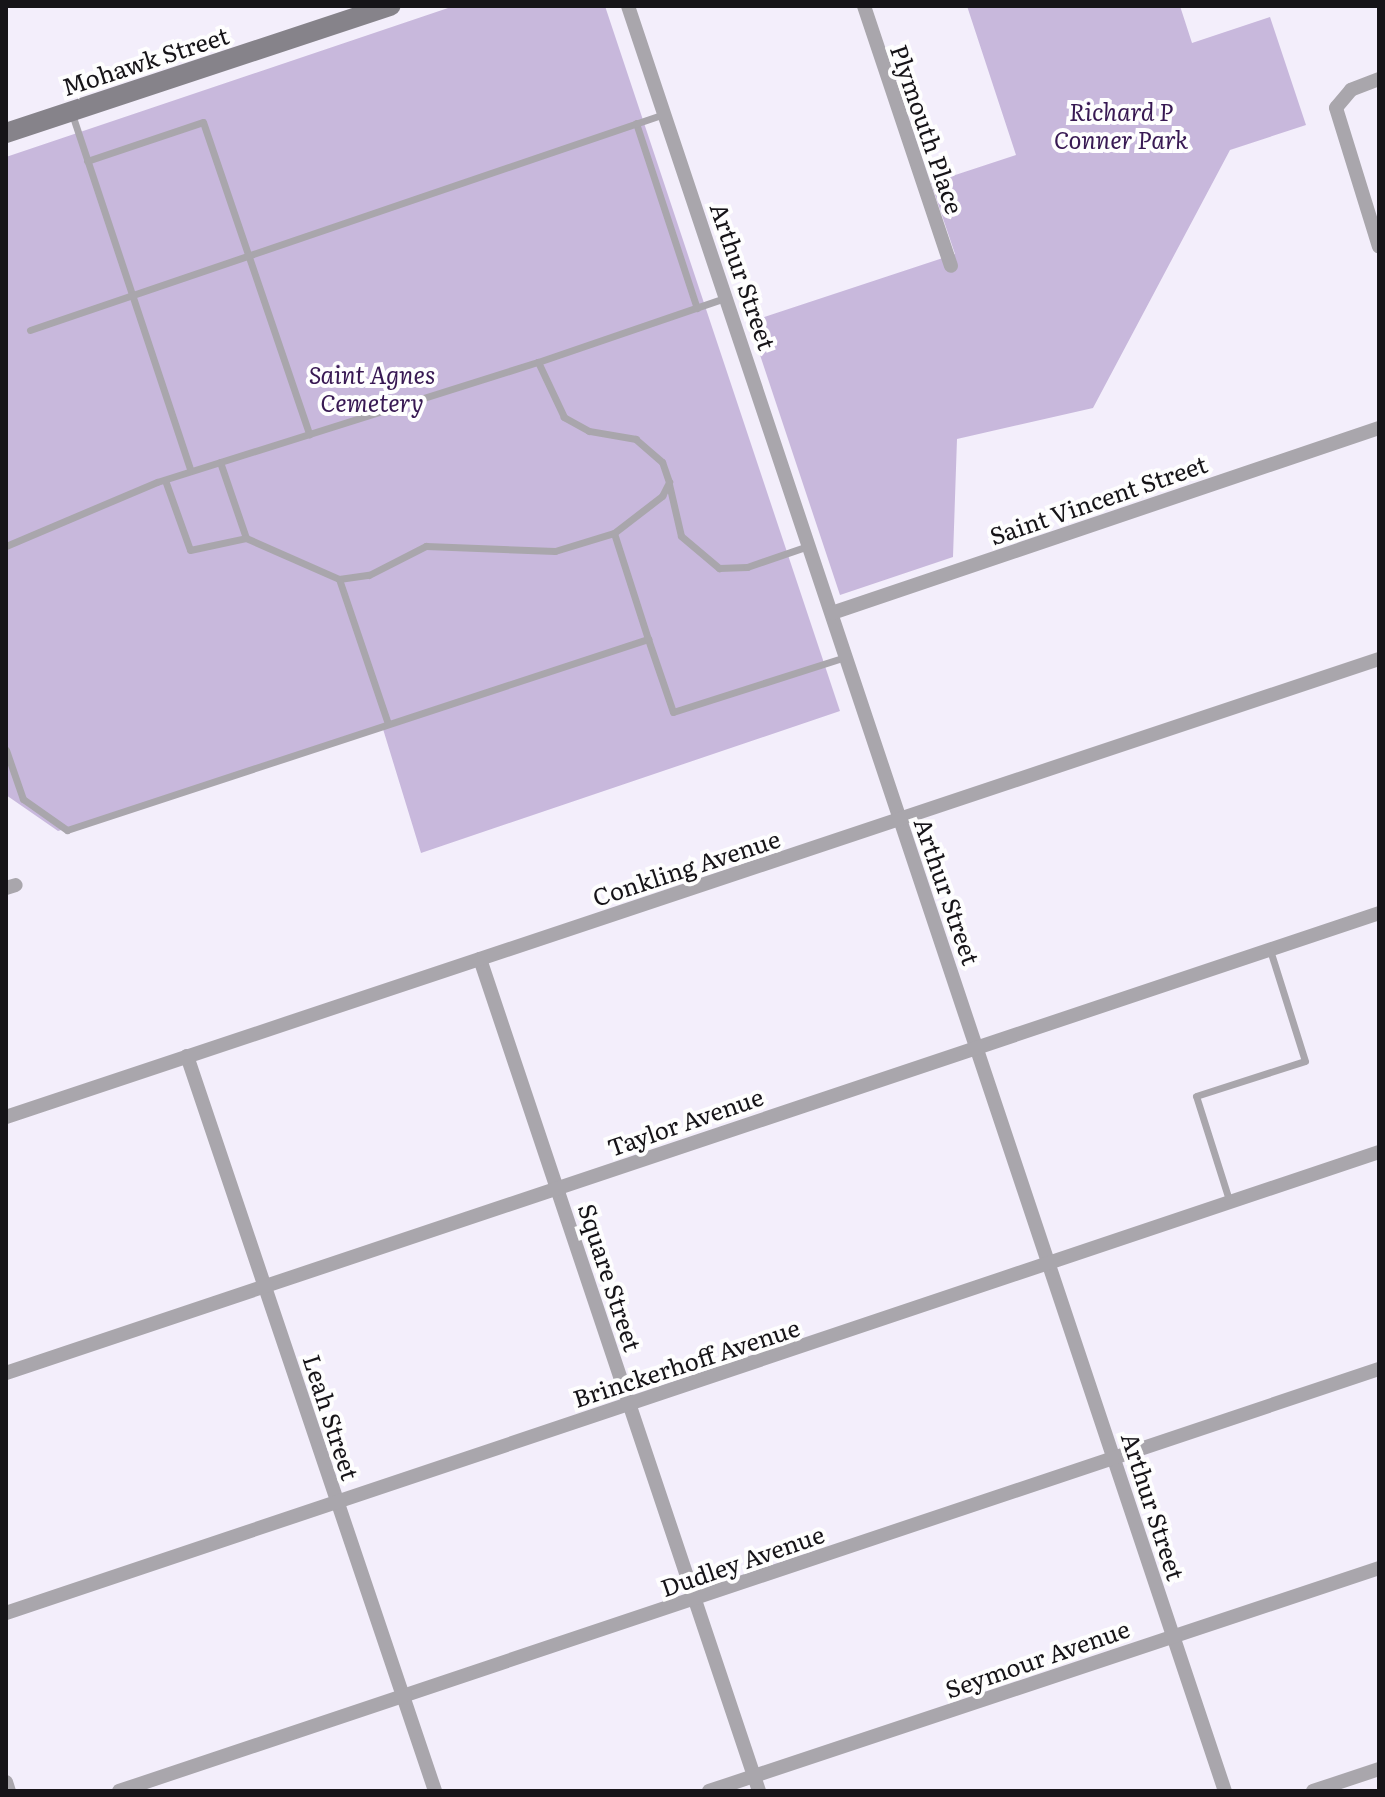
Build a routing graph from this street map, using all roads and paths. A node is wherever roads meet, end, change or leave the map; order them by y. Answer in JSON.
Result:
{"nodes":[{"id":1,"x":391,"y":6,"type":"edge"},
{"id":2,"x":628,"y":6,"type":"edge"},
{"id":3,"x":864,"y":6,"type":"edge"},
{"id":4,"x":1379,"y":79,"type":"edge"},
{"id":5,"x":71,"y":111,"type":"junction"},
{"id":6,"x":665,"y":113,"type":"junction"},
{"id":7,"x":636,"y":123,"type":"junction"},
{"id":8,"x":6,"y":133,"type":"edge"},
{"id":9,"x":87,"y":161,"type":"junction"},
{"id":10,"x":1379,"y":247,"type":"edge"},
{"id":11,"x":248,"y":255,"type":"junction"},
{"id":12,"x":951,"y":266,"type":"dead end"},
{"id":13,"x":132,"y":295,"type":"junction"},
{"id":14,"x":728,"y":297,"type":"junction"},
{"id":15,"x":697,"y":308,"type":"junction"},
{"id":16,"x":30,"y":330,"type":"dead end"},
{"id":17,"x":538,"y":362,"type":"junction"},
{"id":18,"x":1379,"y":428,"type":"edge"},
{"id":19,"x":309,"y":434,"type":"junction"},
{"id":20,"x":220,"y":462,"type":"junction"},
{"id":21,"x":191,"y":471,"type":"junction"},
{"id":22,"x":165,"y":480,"type":"junction"},
{"id":23,"x":669,"y":482,"type":"junction"},
{"id":24,"x":614,"y":533,"type":"junction"},
{"id":25,"x":246,"y":538,"type":"junction"},
{"id":26,"x":810,"y":545,"type":"junction"},
{"id":27,"x":6,"y":546,"type":"edge"},
{"id":28,"x":339,"y":579,"type":"junction"},
{"id":29,"x":832,"y":613,"type":"junction"},
{"id":30,"x":648,"y":639,"type":"junction"},
{"id":31,"x":847,"y":657,"type":"junction"},
{"id":32,"x":1379,"y":659,"type":"edge"},
{"id":33,"x":388,"y":724,"type":"junction"},
{"id":34,"x":6,"y":750,"type":"edge"},
{"id":35,"x":900,"y":819,"type":"junction"},
{"id":36,"x":1379,"y":913,"type":"edge"},
{"id":37,"x":1270,"y":950,"type":"junction"},
{"id":38,"x":480,"y":959,"type":"junction"},
{"id":39,"x":977,"y":1046,"type":"junction"},
{"id":40,"x":187,"y":1056,"type":"junction"},
{"id":41,"x":6,"y":1117,"type":"edge"},
{"id":42,"x":1379,"y":1152,"type":"edge"},
{"id":43,"x":559,"y":1188,"type":"junction"},
{"id":44,"x":1230,"y":1203,"type":"junction"},
{"id":45,"x":1050,"y":1265,"type":"junction"},
{"id":46,"x":267,"y":1286,"type":"junction"},
{"id":47,"x":1379,"y":1369,"type":"edge"},
{"id":48,"x":6,"y":1373,"type":"edge"},
{"id":49,"x":629,"y":1404,"type":"junction"},
{"id":50,"x":1115,"y":1458,"type":"junction"},
{"id":51,"x":337,"y":1502,"type":"junction"},
{"id":52,"x":1379,"y":1568,"type":"edge"},
{"id":53,"x":694,"y":1599,"type":"junction"},
{"id":54,"x":6,"y":1613,"type":"edge"},
{"id":55,"x":1173,"y":1635,"type":"junction"},
{"id":56,"x":403,"y":1696,"type":"junction"},
{"id":57,"x":1379,"y":1769,"type":"edge"},
{"id":58,"x":754,"y":1776,"type":"junction"},
{"id":59,"x":6,"y":1782,"type":"edge"},
{"id":60,"x":9,"y":1791,"type":"edge"},
{"id":61,"x":119,"y":1791,"type":"edge"},
{"id":62,"x":435,"y":1791,"type":"edge"},
{"id":63,"x":709,"y":1791,"type":"edge"},
{"id":64,"x":759,"y":1791,"type":"edge"},
{"id":65,"x":1225,"y":1791,"type":"edge"},
{"id":66,"x":1313,"y":1791,"type":"edge"}],
"edges":[{"from":1,"to":5,"type":"street","name":"Mohawk Street"},
{"from":2,"to":6,"type":"street","name":"Arthur Street"},
{"from":3,"to":12,"type":"street","name":"Plymouth Place"},
{"from":4,"to":10,"type":"street"},
{"from":5,"to":8,"type":"street","name":"Mohawk Street"},
{"from":5,"to":9,"type":"lane"},
{"from":6,"to":7,"type":"lane"},
{"from":6,"to":14,"type":"street","name":"Arthur Street"},
{"from":7,"to":11,"type":"lane"},
{"from":7,"to":15,"type":"lane"},
{"from":9,"to":11,"type":"lane"},
{"from":9,"to":13,"type":"lane"},
{"from":11,"to":13,"type":"lane"},
{"from":11,"to":19,"type":"lane"},
{"from":13,"to":16,"type":"lane"},
{"from":13,"to":21,"type":"lane"},
{"from":14,"to":15,"type":"lane"},
{"from":14,"to":26,"type":"street","name":"Arthur Street"},
{"from":15,"to":17,"type":"lane"},
{"from":17,"to":19,"type":"lane"},
{"from":17,"to":23,"type":"lane"},
{"from":18,"to":29,"type":"street","name":"Saint Vincent Street"},
{"from":19,"to":20,"type":"lane"},
{"from":20,"to":21,"type":"lane"},
{"from":20,"to":25,"type":"lane"},
{"from":21,"to":22,"type":"lane"},
{"from":22,"to":25,"type":"lane"},
{"from":22,"to":27,"type":"lane"},
{"from":23,"to":24,"type":"lane"},
{"from":23,"to":26,"type":"lane"},
{"from":24,"to":28,"type":"lane"},
{"from":24,"to":30,"type":"lane"},
{"from":25,"to":28,"type":"lane"},
{"from":26,"to":29,"type":"street","name":"Arthur Street"},
{"from":28,"to":33,"type":"lane"},
{"from":29,"to":31,"type":"street","name":"Arthur Street"},
{"from":30,"to":31,"type":"lane"},
{"from":30,"to":33,"type":"lane"},
{"from":31,"to":35,"type":"street","name":"Arthur Street"},
{"from":32,"to":35,"type":"street","name":"Conkling Avenue"},
{"from":33,"to":34,"type":"lane"},
{"from":35,"to":38,"type":"street","name":"Conkling Avenue"},
{"from":35,"to":39,"type":"street","name":"Arthur Street"},
{"from":36,"to":37,"type":"street","name":"Taylor Avenue"},
{"from":37,"to":39,"type":"street","name":"Taylor Avenue"},
{"from":37,"to":44,"type":"lane"},
{"from":38,"to":40,"type":"street","name":"Conkling Avenue"},
{"from":38,"to":43,"type":"street","name":"Square Street"},
{"from":39,"to":43,"type":"street","name":"Taylor Avenue"},
{"from":39,"to":45,"type":"street","name":"Arthur Street"},
{"from":40,"to":41,"type":"street","name":"Conkling Avenue"},
{"from":40,"to":46,"type":"street","name":"Leah Street"},
{"from":42,"to":44,"type":"street","name":"Brinckerhoff Avenue"},
{"from":43,"to":46,"type":"street","name":"Taylor Avenue"},
{"from":43,"to":49,"type":"street","name":"Square Street"},
{"from":44,"to":45,"type":"street","name":"Brinckerhoff Avenue"},
{"from":45,"to":49,"type":"street","name":"Brinckerhoff Avenue"},
{"from":45,"to":50,"type":"street","name":"Arthur Street"},
{"from":46,"to":48,"type":"street","name":"Taylor Avenue"},
{"from":46,"to":51,"type":"street","name":"Leah Street"},
{"from":47,"to":50,"type":"street","name":"Dudley Avenue"},
{"from":49,"to":51,"type":"street","name":"Brinckerhoff Avenue"},
{"from":49,"to":53,"type":"street","name":"Square Street"},
{"from":50,"to":53,"type":"street","name":"Dudley Avenue"},
{"from":50,"to":55,"type":"street","name":"Arthur Street"},
{"from":51,"to":54,"type":"street","name":"Brinckerhoff Avenue"},
{"from":51,"to":56,"type":"street","name":"Leah Street"},
{"from":52,"to":55,"type":"street","name":"Seymour Avenue"},
{"from":53,"to":56,"type":"street","name":"Dudley Avenue"},
{"from":53,"to":58,"type":"street","name":"Square Street"},
{"from":55,"to":58,"type":"street","name":"Seymour Avenue"},
{"from":55,"to":65,"type":"street","name":"Arthur Street"},
{"from":56,"to":61,"type":"street","name":"Dudley Avenue"},
{"from":56,"to":62,"type":"street","name":"Leah Street"},
{"from":57,"to":66,"type":"street"},
{"from":58,"to":63,"type":"street","name":"Seymour Avenue"},
{"from":58,"to":64,"type":"street","name":"Square Street"},
{"from":59,"to":60,"type":"street"}]}
